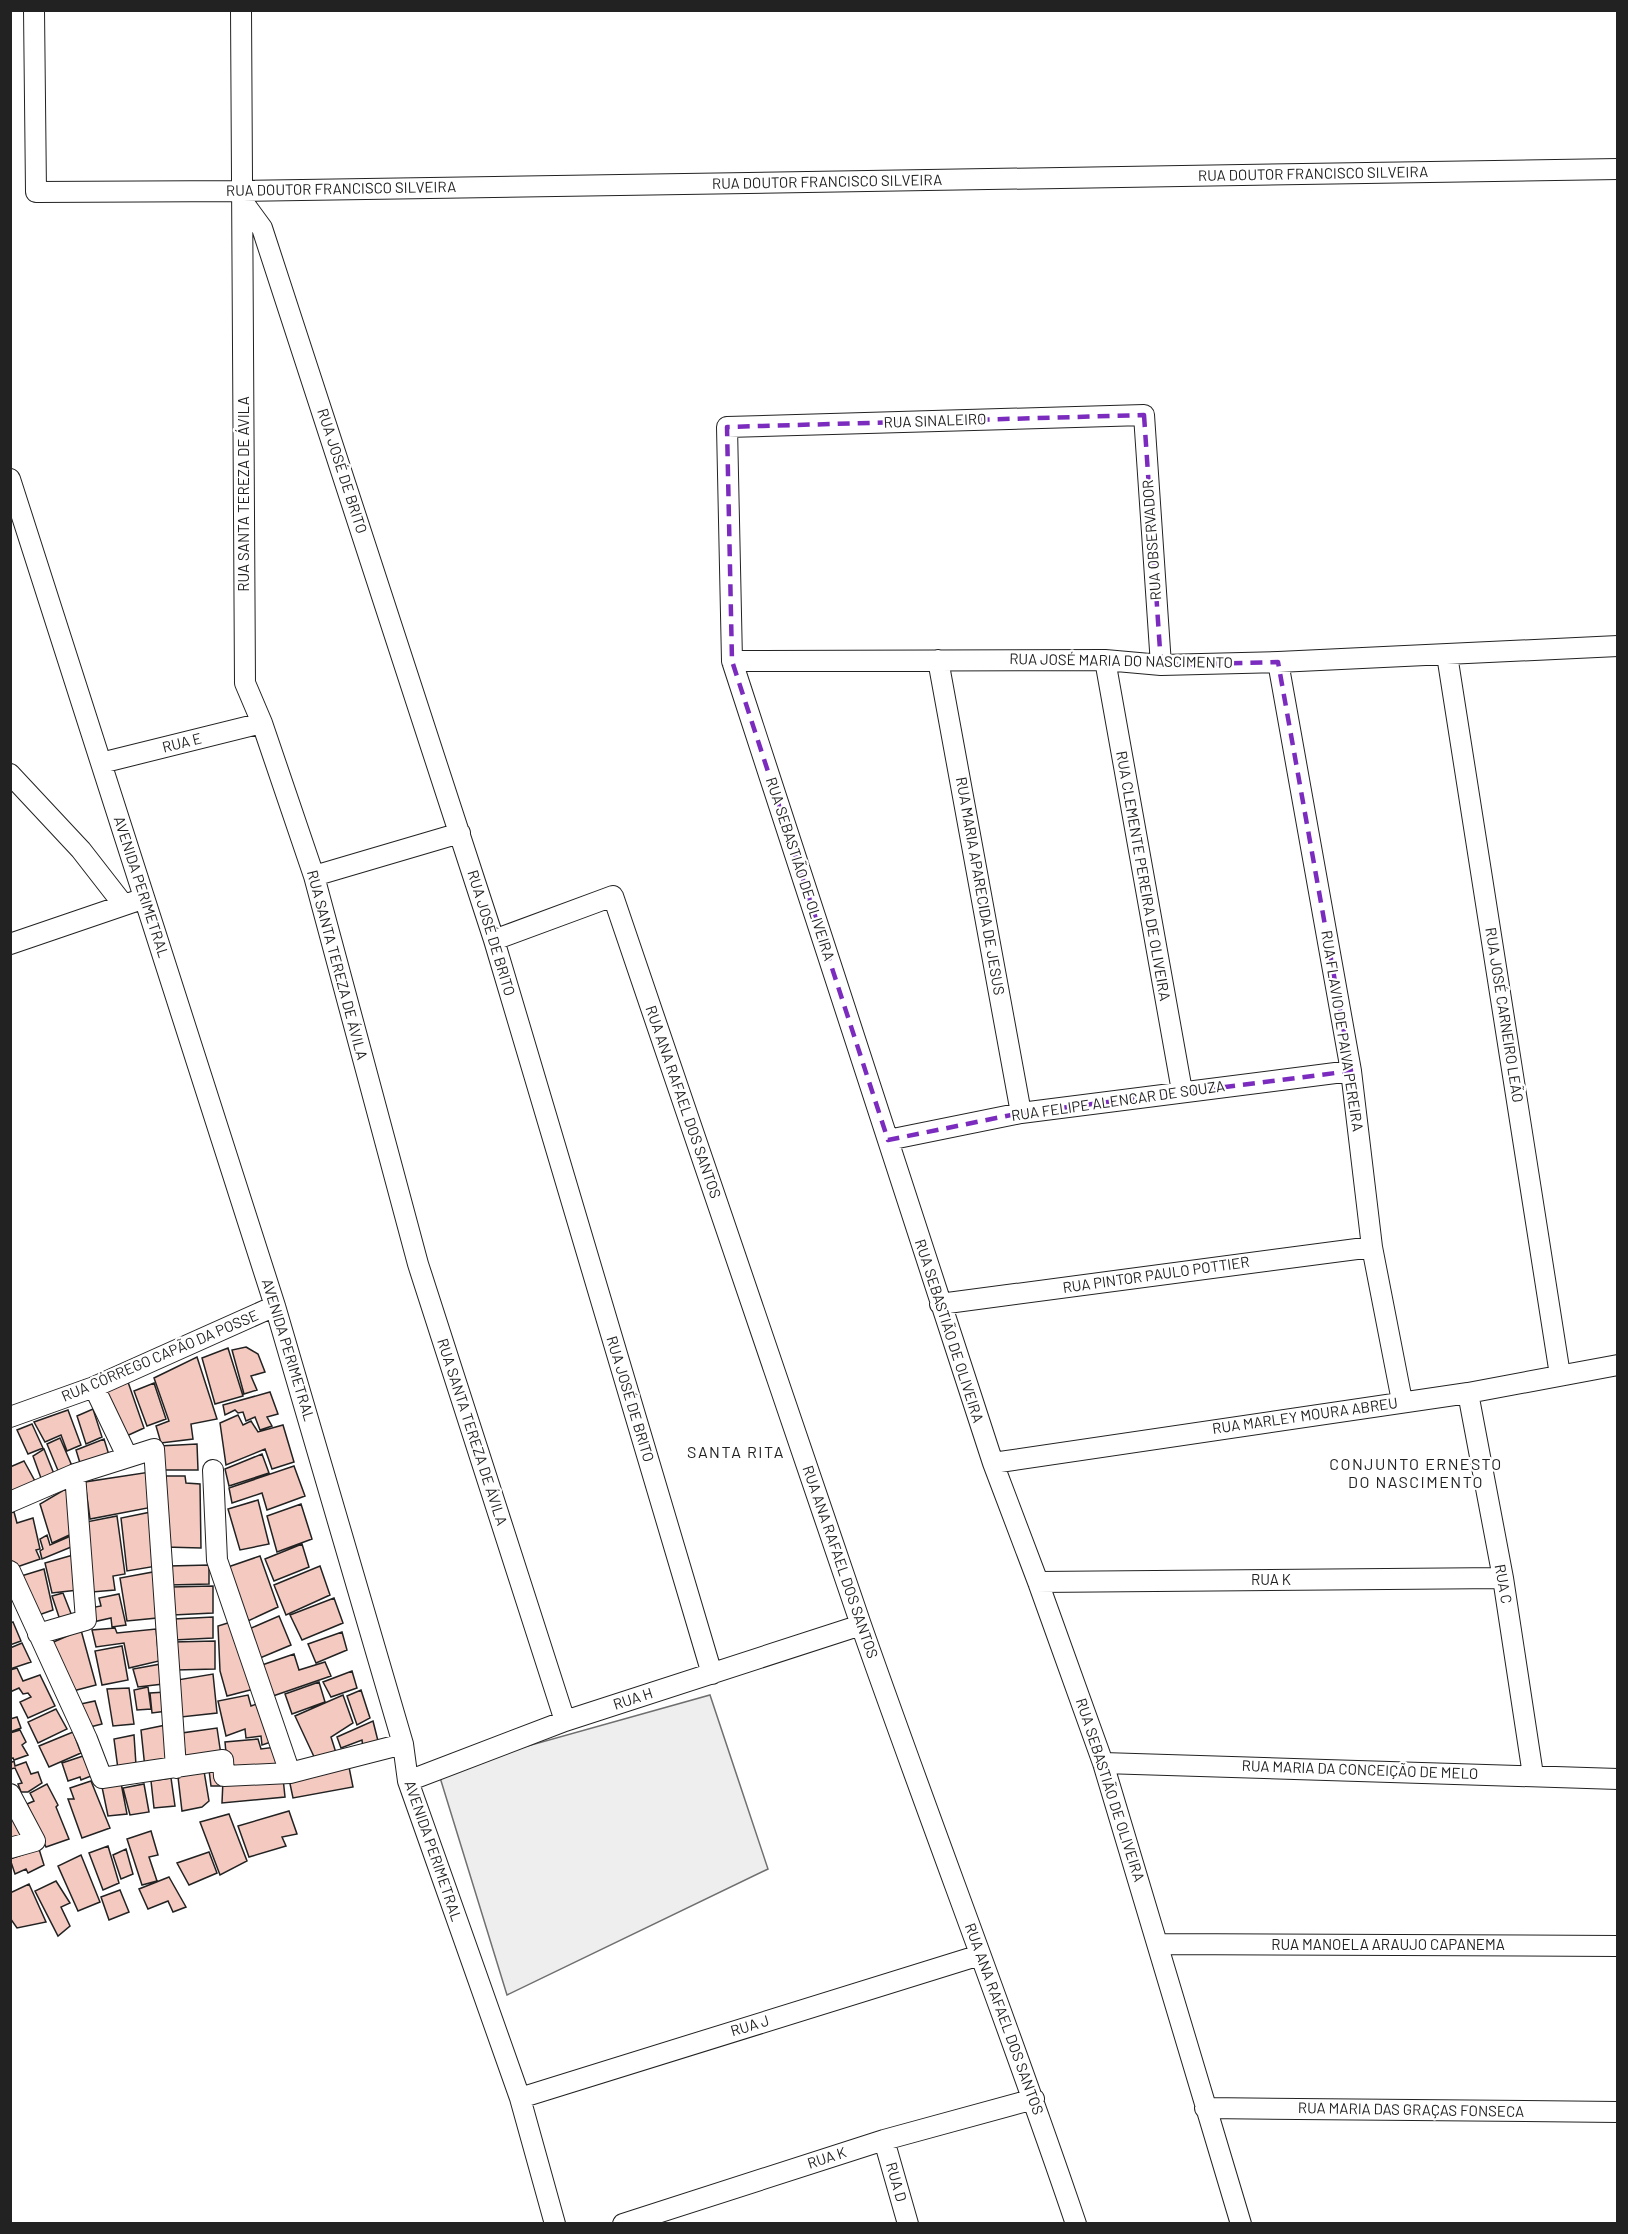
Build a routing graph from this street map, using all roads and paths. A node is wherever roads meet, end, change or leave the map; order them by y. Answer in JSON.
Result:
{"nodes":[{"id":1,"x":34,"y":10,"type":"edge"},
{"id":2,"x":241,"y":10,"type":"edge"},
{"id":3,"x":1617,"y":169,"type":"edge"},
{"id":4,"x":243,"y":197,"type":"junction"},
{"id":5,"x":1144,"y":415,"type":"joint"},
{"id":6,"x":727,"y":427,"type":"joint"},
{"id":7,"x":10,"y":479,"type":"edge"},
{"id":8,"x":15,"y":512,"type":"edge"},
{"id":9,"x":1617,"y":648,"type":"edge"},
{"id":10,"x":1447,"y":655,"type":"junction"},
{"id":11,"x":938,"y":660,"type":"junction"},
{"id":12,"x":1105,"y":660,"type":"junction"},
{"id":13,"x":732,"y":662,"type":"junction"},
{"id":14,"x":1278,"y":662,"type":"junction"},
{"id":15,"x":1161,"y":665,"type":"junction"},
{"id":16,"x":262,"y":723,"type":"junction"},
{"id":17,"x":101,"y":763,"type":"junction"},
{"id":18,"x":10,"y":774,"type":"edge"},
{"id":19,"x":460,"y":833,"type":"junction"},
{"id":20,"x":314,"y":876,"type":"junction"},
{"id":21,"x":144,"y":899,"type":"junction"},
{"id":22,"x":123,"y":904,"type":"junction"},
{"id":23,"x":494,"y":940,"type":"junction"},
{"id":24,"x":10,"y":944,"type":"edge"},
{"id":25,"x":1351,"y":1071,"type":"junction"},
{"id":26,"x":1182,"y":1091,"type":"junction"},
{"id":27,"x":1021,"y":1113,"type":"junction"},
{"id":28,"x":888,"y":1140,"type":"junction"},
{"id":29,"x":1372,"y":1247,"type":"junction"},
{"id":30,"x":940,"y":1304,"type":"junction"},
{"id":31,"x":275,"y":1306,"type":"junction"},
{"id":32,"x":1617,"y":1365,"type":"edge"},
{"id":33,"x":1560,"y":1375,"type":"junction"},
{"id":34,"x":94,"y":1387,"type":"junction"},
{"id":35,"x":1468,"y":1393,"type":"junction"},
{"id":36,"x":1402,"y":1401,"type":"junction"},
{"id":37,"x":10,"y":1417,"type":"edge"},
{"id":38,"x":127,"y":1456,"type":"junction"},
{"id":39,"x":993,"y":1463,"type":"junction"},
{"id":40,"x":213,"y":1470,"type":"dead end"},
{"id":41,"x":75,"y":1474,"type":"junction"},
{"id":42,"x":10,"y":1502,"type":"edge"},
{"id":43,"x":10,"y":1571,"type":"edge"},
{"id":44,"x":1503,"y":1578,"type":"junction"},
{"id":45,"x":1038,"y":1582,"type":"junction"},
{"id":46,"x":861,"y":1625,"type":"junction"},
{"id":47,"x":38,"y":1634,"type":"junction"},
{"id":48,"x":712,"y":1674,"type":"junction"},
{"id":49,"x":565,"y":1721,"type":"junction"},
{"id":50,"x":404,"y":1744,"type":"junction"},
{"id":51,"x":1103,"y":1763,"type":"junction"},
{"id":52,"x":176,"y":1768,"type":"junction"},
{"id":53,"x":290,"y":1773,"type":"junction"},
{"id":54,"x":1533,"y":1775,"type":"junction"},
{"id":55,"x":1617,"y":1779,"type":"edge"},
{"id":56,"x":408,"y":1781,"type":"junction"},
{"id":57,"x":10,"y":1794,"type":"edge"},
{"id":58,"x":10,"y":1848,"type":"edge"},
{"id":59,"x":1158,"y":1944,"type":"junction"},
{"id":60,"x":1617,"y":1946,"type":"edge"},
{"id":61,"x":980,"y":1955,"type":"junction"},
{"id":62,"x":520,"y":2098,"type":"junction"},
{"id":63,"x":1034,"y":2099,"type":"junction"},
{"id":64,"x":1205,"y":2108,"type":"junction"},
{"id":65,"x":1617,"y":2112,"type":"edge"},
{"id":66,"x":884,"y":2140,"type":"junction"},
{"id":67,"x":555,"y":2223,"type":"edge"},
{"id":68,"x":622,"y":2223,"type":"edge"},
{"id":69,"x":908,"y":2223,"type":"edge"},
{"id":70,"x":1076,"y":2223,"type":"edge"},
{"id":71,"x":1240,"y":2223,"type":"edge"}],
"edges":[{"from":1,"to":4,"type":"street","name":"RUA DOUTOR FRANCISCO SILVEIRA"},
{"from":2,"to":4,"type":"street","name":"RUA SANTA TEREZA DE ÁVILA"},
{"from":3,"to":4,"type":"street","name":"RUA DOUTOR FRANCISCO SILVEIRA"},
{"from":4,"to":16,"type":"street","name":"RUA SANTA TEREZA DE ÁVILA"},
{"from":4,"to":19,"type":"street","name":"RUA JOSÉ DE BRITO"},
{"from":5,"to":6,"type":"street","name":"RUA SINALEIRO"},
{"from":5,"to":15,"type":"street","name":"RUA OBSERVADOR"},
{"from":6,"to":13,"type":"street","name":"RUA SEBASTIÃO DE OLIVEIRA"},
{"from":7,"to":8,"type":"street","name":"AVENIDA PERIMETRAL"},
{"from":8,"to":17,"type":"street","name":"AVENIDA PERIMETRAL"},
{"from":9,"to":10,"type":"street","name":"RUA JOSÉ MARIA DO NASCIMENTO"},
{"from":10,"to":14,"type":"street","name":"RUA JOSÉ MARIA DO NASCIMENTO"},
{"from":10,"to":33,"type":"street","name":"RUA JOSÉ CARNEIRO LEÃO"},
{"from":11,"to":12,"type":"street","name":"RUA JOSÉ MARIA DO NASCIMENTO"},
{"from":11,"to":13,"type":"street","name":"RUA JOSÉ MARIA DO NASCIMENTO"},
{"from":11,"to":27,"type":"street","name":"RUA MARIA APARECIDA DE JESUS"},
{"from":12,"to":15,"type":"street","name":"RUA JOSÉ MARIA DO NASCIMENTO"},
{"from":12,"to":26,"type":"street","name":"RUA CLEMENTE PEREIRA DE OLIVEIRA"},
{"from":13,"to":28,"type":"street","name":"RUA SEBASTIÃO DE OLIVEIRA"},
{"from":14,"to":15,"type":"street","name":"RUA JOSÉ MARIA DO NASCIMENTO"},
{"from":14,"to":25,"type":"street","name":"RUA FLAVIO DE PAIVA PEREIRA"},
{"from":16,"to":17,"type":"street","name":"RUA E"},
{"from":16,"to":20,"type":"street","name":"RUA SANTA TEREZA DE ÁVILA"},
{"from":17,"to":21,"type":"street","name":"AVENIDA PERIMETRAL"},
{"from":18,"to":22,"type":"street"},
{"from":19,"to":20,"type":"street"},
{"from":19,"to":23,"type":"street","name":"RUA JOSÉ DE BRITO"},
{"from":20,"to":49,"type":"street","name":"RUA SANTA TEREZA DE ÁVILA"},
{"from":21,"to":22,"type":"street"},
{"from":21,"to":31,"type":"street","name":"AVENIDA PERIMETRAL"},
{"from":22,"to":24,"type":"street"},
{"from":23,"to":46,"type":"street","name":"RUA ANA RAFAEL DOS SANTOS"},
{"from":23,"to":48,"type":"street","name":"RUA JOSÉ DE BRITO"},
{"from":25,"to":26,"type":"street","name":"RUA FELIPE ALENCAR DE SOUZA"},
{"from":25,"to":29,"type":"street","name":"RUA FLAVIO DE PAIVA PEREIRA"},
{"from":26,"to":27,"type":"street","name":"RUA FELIPE ALENCAR DE SOUZA"},
{"from":27,"to":28,"type":"street","name":"RUA FELIPE ALENCAR DE SOUZA"},
{"from":28,"to":30,"type":"street","name":"RUA SEBASTIÃO DE OLIVEIRA"},
{"from":29,"to":30,"type":"street","name":"RUA PINTOR PAULO POTTIER"},
{"from":29,"to":36,"type":"street","name":"RUA FLAVIO DE PAIVA PEREIRA"},
{"from":30,"to":39,"type":"street","name":"RUA SEBASTIÃO DE OLIVEIRA"},
{"from":31,"to":34,"type":"street","name":"RUA CÓRREGO CAPÃO DA POSSE"},
{"from":31,"to":50,"type":"street","name":"AVENIDA PERIMETRAL"},
{"from":32,"to":33,"type":"street","name":"RUA MARLEY MOURA ABREU"},
{"from":33,"to":35,"type":"street","name":"RUA MARLEY MOURA ABREU"},
{"from":34,"to":37,"type":"street","name":"RUA CÓRREGO CAPÃO DA POSSE"},
{"from":34,"to":38,"type":"street"},
{"from":35,"to":36,"type":"street","name":"RUA MARLEY MOURA ABREU"},
{"from":35,"to":44,"type":"street","name":"RUA C"},
{"from":36,"to":39,"type":"street","name":"RUA MARLEY MOURA ABREU"},
{"from":38,"to":41,"type":"street"},
{"from":38,"to":52,"type":"street"},
{"from":39,"to":45,"type":"street","name":"RUA SEBASTIÃO DE OLIVEIRA"},
{"from":40,"to":53,"type":"street"},
{"from":41,"to":42,"type":"street"},
{"from":41,"to":47,"type":"street"},
{"from":43,"to":47,"type":"street"},
{"from":44,"to":45,"type":"street","name":"RUA K"},
{"from":44,"to":54,"type":"street","name":"RUA C"},
{"from":45,"to":51,"type":"street","name":"RUA SEBASTIÃO DE OLIVEIRA"},
{"from":46,"to":48,"type":"street","name":"RUA H"},
{"from":46,"to":61,"type":"street","name":"RUA ANA RAFAEL DOS SANTOS"},
{"from":47,"to":52,"type":"street"},
{"from":48,"to":49,"type":"street","name":"RUA H"},
{"from":49,"to":56,"type":"street","name":"RUA H"},
{"from":50,"to":53,"type":"street"},
{"from":50,"to":56,"type":"street","name":"AVENIDA PERIMETRAL"},
{"from":51,"to":54,"type":"street","name":"RUA MARIA DA CONCEIÇÃO DE MELO"},
{"from":51,"to":59,"type":"street","name":"RUA SEBASTIÃO DE OLIVEIRA"},
{"from":52,"to":53,"type":"street"},
{"from":54,"to":55,"type":"street","name":"RUA MARIA DA CONCEIÇÃO DE MELO"},
{"from":56,"to":62,"type":"street","name":"AVENIDA PERIMETRAL"},
{"from":57,"to":58,"type":"street"},
{"from":59,"to":60,"type":"street","name":"RUA MANOELA ARAUJO CAPANEMA"},
{"from":59,"to":64,"type":"street","name":"RUA SEBASTIÃO DE OLIVEIRA"},
{"from":61,"to":62,"type":"street","name":"RUA J"},
{"from":61,"to":63,"type":"street","name":"RUA ANA RAFAEL DOS SANTOS"},
{"from":62,"to":67,"type":"street","name":"AVENIDA PERIMETRAL"},
{"from":63,"to":66,"type":"street","name":"RUA K"},
{"from":63,"to":70,"type":"street","name":"RUA ANA RAFAEL DOS SANTOS"},
{"from":64,"to":65,"type":"street","name":"RUA MARIA DAS GRAÇAS FONSECA"},
{"from":64,"to":71,"type":"street","name":"RUA SEBASTIÃO DE OLIVEIRA"},
{"from":66,"to":68,"type":"street","name":"RUA K"},
{"from":66,"to":69,"type":"street","name":"RUA D"}]}
